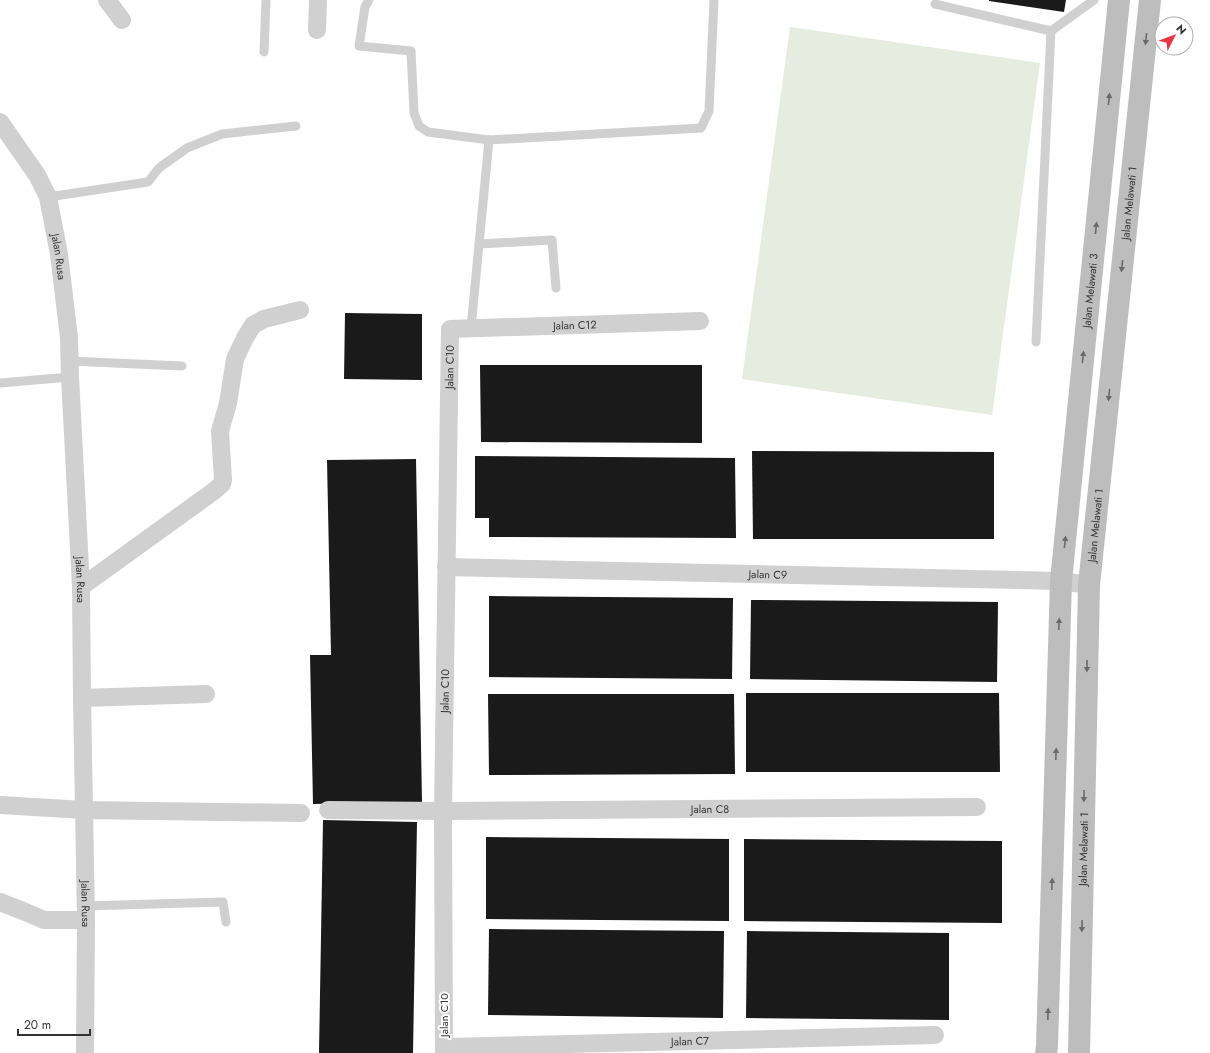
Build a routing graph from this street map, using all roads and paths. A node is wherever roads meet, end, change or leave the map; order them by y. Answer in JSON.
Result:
{"nodes":[{"id":1,"x":107,"y":0,"type":"edge"},
{"id":2,"x":266,"y":0,"type":"edge"},
{"id":3,"x":318,"y":0,"type":"edge"},
{"id":4,"x":369,"y":0,"type":"edge"},
{"id":5,"x":714,"y":0,"type":"edge"},
{"id":6,"x":1094,"y":0,"type":"edge"},
{"id":7,"x":1120,"y":0,"type":"edge"},
{"id":8,"x":1150,"y":0,"type":"edge"},
{"id":9,"x":935,"y":4,"type":"dead end"},
{"id":10,"x":122,"y":20,"type":"dead end"},
{"id":11,"x":317,"y":30,"type":"dead end"},
{"id":12,"x":1051,"y":31,"type":"junction"},
{"id":13,"x":264,"y":52,"type":"dead end"},
{"id":14,"x":0,"y":122,"type":"edge"},
{"id":15,"x":296,"y":126,"type":"dead end"},
{"id":16,"x":489,"y":140,"type":"junction"},
{"id":17,"x":48,"y":196,"type":"junction"},
{"id":18,"x":479,"y":244,"type":"junction"},
{"id":19,"x":556,"y":288,"type":"dead end"},
{"id":20,"x":300,"y":310,"type":"dead end"},
{"id":21,"x":700,"y":321,"type":"dead end"},
{"id":22,"x":471,"y":328,"type":"junction"},
{"id":23,"x":450,"y":329,"type":"joint"},
{"id":24,"x":1036,"y":342,"type":"dead end"},
{"id":25,"x":182,"y":366,"type":"dead end"},
{"id":26,"x":70,"y":369,"type":"junction"},
{"id":27,"x":0,"y":383,"type":"edge"},
{"id":28,"x":446,"y":567,"type":"junction"},
{"id":29,"x":1061,"y":581,"type":"junction"},
{"id":30,"x":1089,"y":585,"type":"junction"},
{"id":31,"x":82,"y":587,"type":"junction"},
{"id":32,"x":206,"y":694,"type":"dead end"},
{"id":33,"x":82,"y":698,"type":"junction"},
{"id":34,"x":0,"y":805,"type":"edge"},
{"id":35,"x":977,"y":807,"type":"dead end"},
{"id":36,"x":84,"y":810,"type":"junction"},
{"id":37,"x":328,"y":810,"type":"dead end"},
{"id":38,"x":443,"y":811,"type":"junction"},
{"id":39,"x":301,"y":813,"type":"dead end"},
{"id":40,"x":0,"y":902,"type":"edge"},
{"id":41,"x":86,"y":913,"type":"junction"},
{"id":42,"x":226,"y":922,"type":"dead end"},
{"id":43,"x":935,"y":1035,"type":"dead end"},
{"id":44,"x":444,"y":1050,"type":"edge"},
{"id":45,"x":85,"y":1053,"type":"edge"},
{"id":46,"x":1046,"y":1053,"type":"edge"},
{"id":47,"x":1079,"y":1053,"type":"edge"}],
"edges":[{"from":1,"to":10,"type":"street"},
{"from":2,"to":13,"type":"lane"},
{"from":3,"to":11,"type":"street"},
{"from":4,"to":16,"type":"lane"},
{"from":5,"to":16,"type":"lane"},
{"from":6,"to":12,"type":"lane"},
{"from":29,"to":7,"type":"street","name":"Jalan Melawati 3","one_way":true},
{"from":8,"to":30,"type":"street","name":"Jalan Melawati 1","one_way":true},
{"from":9,"to":12,"type":"lane"},
{"from":12,"to":24,"type":"lane"},
{"from":14,"to":17,"type":"street","name":"Jalan Rusa"},
{"from":15,"to":17,"type":"lane"},
{"from":16,"to":18,"type":"lane"},
{"from":17,"to":26,"type":"street","name":"Jalan Rusa"},
{"from":18,"to":19,"type":"lane"},
{"from":18,"to":22,"type":"lane"},
{"from":20,"to":31,"type":"street"},
{"from":21,"to":22,"type":"street","name":"Jalan C12"},
{"from":22,"to":23,"type":"street","name":"Jalan C12"},
{"from":23,"to":28,"type":"street","name":"Jalan C10"},
{"from":25,"to":26,"type":"lane"},
{"from":26,"to":27,"type":"lane"},
{"from":26,"to":31,"type":"street","name":"Jalan Rusa"},
{"from":28,"to":29,"type":"street","name":"Jalan C9"},
{"from":28,"to":38,"type":"street","name":"Jalan C10"},
{"from":29,"to":30,"type":"street","name":"Jalan C9"},
{"from":46,"to":29,"type":"street","one_way":true},
{"from":30,"to":47,"type":"street","name":"Jalan Melawati 1","one_way":true},
{"from":31,"to":33,"type":"street","name":"Jalan Rusa"},
{"from":32,"to":33,"type":"street"},
{"from":33,"to":36,"type":"street","name":"Jalan Rusa"},
{"from":34,"to":36,"type":"street"},
{"from":35,"to":38,"type":"street","name":"Jalan C8"},
{"from":36,"to":39,"type":"street"},
{"from":36,"to":41,"type":"street","name":"Jalan Rusa"},
{"from":37,"to":38,"type":"street","name":"Jalan C8"},
{"from":38,"to":44,"type":"street","name":"Jalan C10"},
{"from":40,"to":41,"type":"street"},
{"from":41,"to":42,"type":"lane"},
{"from":41,"to":45,"type":"street","name":"Jalan Rusa"},
{"from":43,"to":44,"type":"street","name":"Jalan C7"}]}
